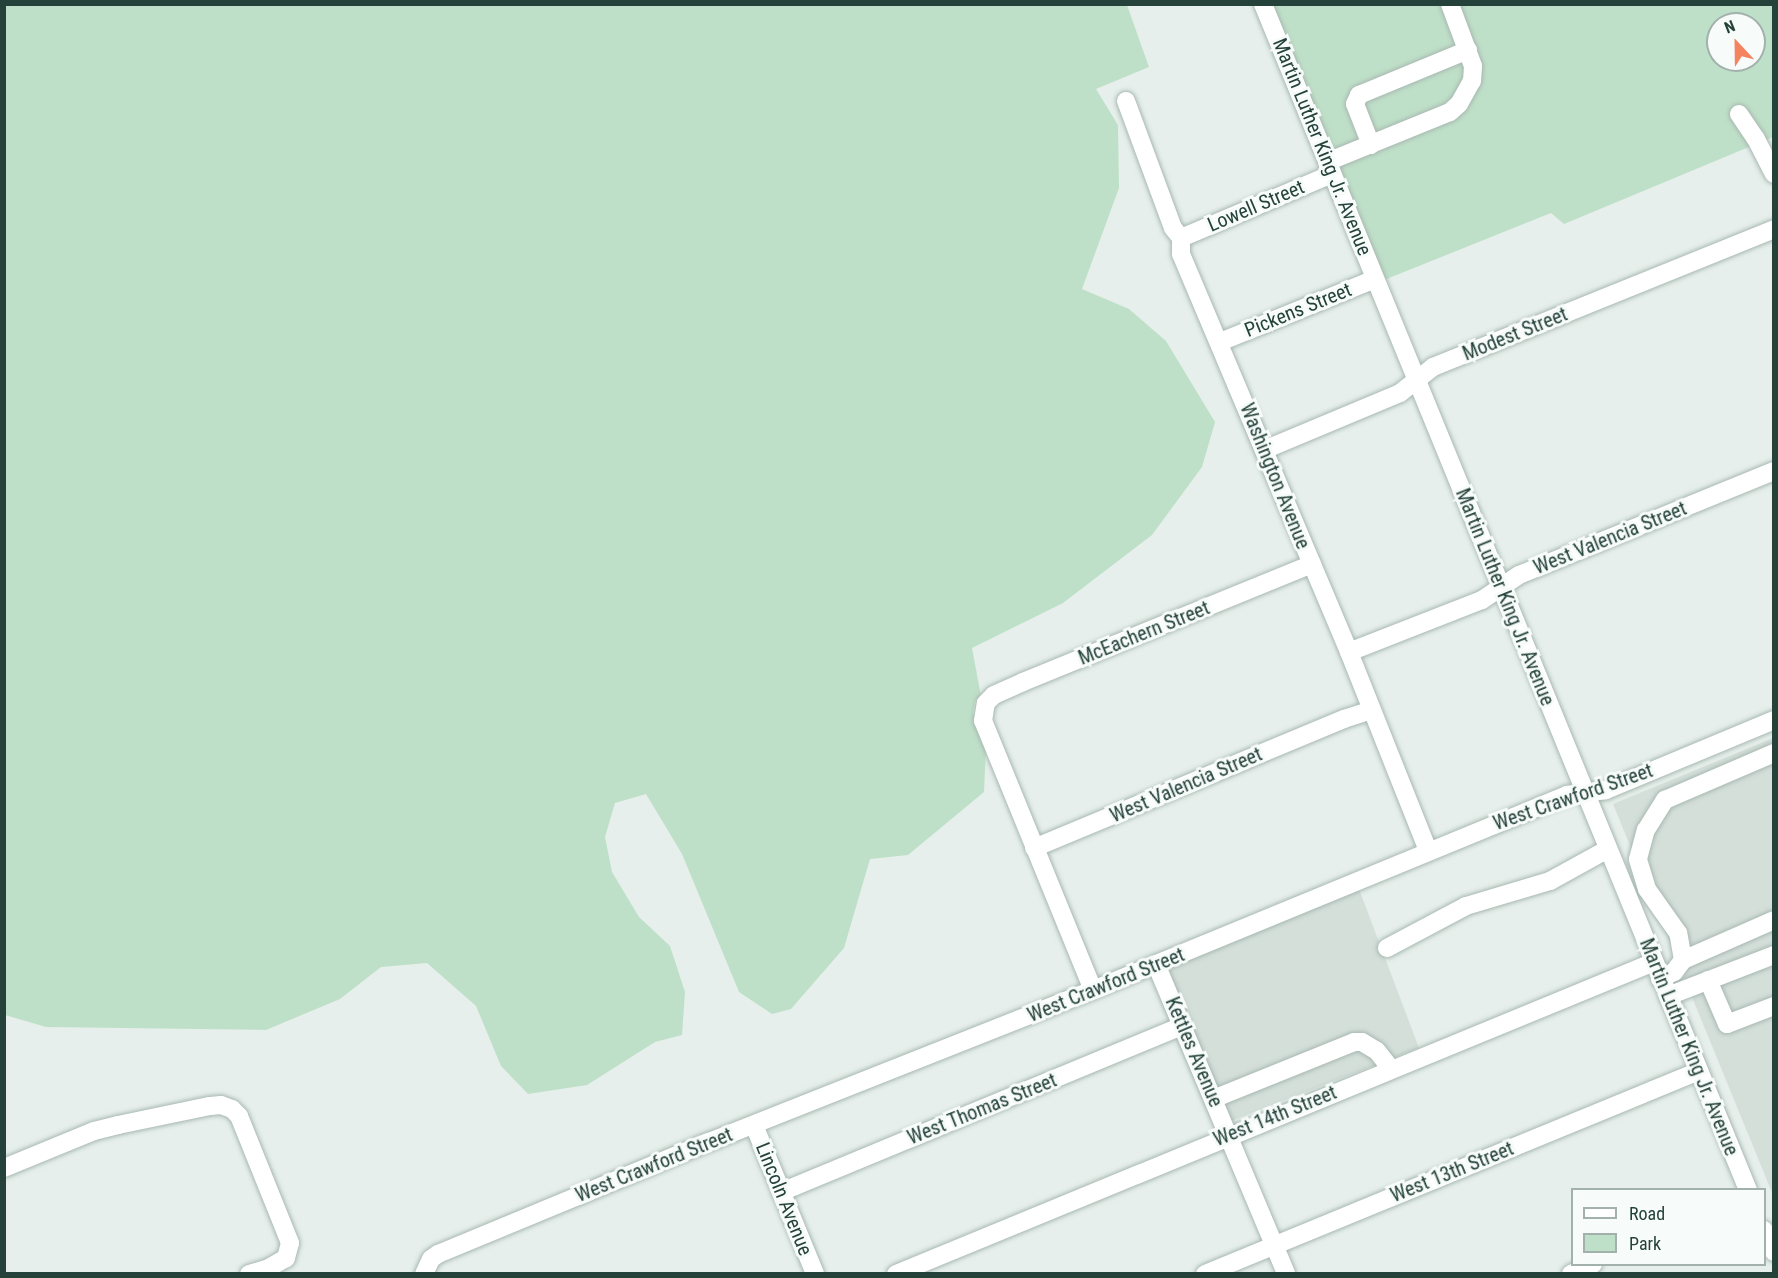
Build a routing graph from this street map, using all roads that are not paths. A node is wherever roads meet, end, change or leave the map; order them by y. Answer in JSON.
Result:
{"nodes":[{"id":1,"x":1263,"y":4,"type":"edge"},
{"id":2,"x":1450,"y":4,"type":"edge"},
{"id":3,"x":1468,"y":50,"type":"junction"},
{"id":4,"x":1126,"y":101,"type":"dead end"},
{"id":5,"x":1739,"y":114,"type":"dead end"},
{"id":6,"x":1371,"y":145,"type":"junction"},
{"id":7,"x":1330,"y":168,"type":"junction"},
{"id":8,"x":1773,"y":174,"type":"edge"},
{"id":9,"x":1773,"y":229,"type":"edge"},
{"id":10,"x":1181,"y":238,"type":"junction"},
{"id":11,"x":1375,"y":279,"type":"junction"},
{"id":12,"x":1220,"y":342,"type":"junction"},
{"id":13,"x":1417,"y":381,"type":"junction"},
{"id":14,"x":1264,"y":450,"type":"junction"},
{"id":15,"x":1773,"y":471,"type":"edge"},
{"id":16,"x":1312,"y":564,"type":"junction"},
{"id":17,"x":1501,"y":587,"type":"junction"},
{"id":18,"x":1349,"y":652,"type":"junction"},
{"id":19,"x":1372,"y":710,"type":"junction"},
{"id":20,"x":1773,"y":720,"type":"edge"},
{"id":21,"x":1773,"y":753,"type":"edge"},
{"id":22,"x":1585,"y":793,"type":"junction"},
{"id":23,"x":1034,"y":848,"type":"junction"},
{"id":24,"x":1608,"y":849,"type":"junction"},
{"id":25,"x":1428,"y":851,"type":"junction"},
{"id":26,"x":1773,"y":920,"type":"edge"},
{"id":27,"x":1387,"y":948,"type":"dead end"},
{"id":28,"x":1773,"y":955,"type":"edge"},
{"id":29,"x":1683,"y":960,"type":"junction"},
{"id":30,"x":1654,"y":962,"type":"junction"},
{"id":31,"x":1156,"y":964,"type":"junction"},
{"id":32,"x":1660,"y":979,"type":"junction"},
{"id":33,"x":1708,"y":980,"type":"junction"},
{"id":34,"x":1093,"y":990,"type":"junction"},
{"id":35,"x":1668,"y":996,"type":"junction"},
{"id":36,"x":1773,"y":1006,"type":"edge"},
{"id":37,"x":1182,"y":1026,"type":"junction"},
{"id":38,"x":1390,"y":1069,"type":"junction"},
{"id":39,"x":1699,"y":1071,"type":"junction"},
{"id":40,"x":1214,"y":1099,"type":"junction"},
{"id":41,"x":754,"y":1125,"type":"junction"},
{"id":42,"x":1229,"y":1135,"type":"junction"},
{"id":43,"x":4,"y":1168,"type":"edge"},
{"id":44,"x":1747,"y":1188,"type":"edge"},
{"id":45,"x":781,"y":1192,"type":"junction"},
{"id":46,"x":1766,"y":1235,"type":"edge"},
{"id":47,"x":1274,"y":1245,"type":"junction"},
{"id":48,"x":1773,"y":1252,"type":"edge"},
{"id":49,"x":1589,"y":1266,"type":"edge"},
{"id":50,"x":808,"y":1271,"type":"edge"},
{"id":51,"x":249,"y":1274,"type":"edge"},
{"id":52,"x":423,"y":1274,"type":"edge"},
{"id":53,"x":896,"y":1274,"type":"edge"},
{"id":54,"x":1205,"y":1274,"type":"edge"},
{"id":55,"x":1286,"y":1274,"type":"edge"},
{"id":56,"x":1571,"y":1274,"type":"edge"}],
"edges":[{"from":1,"to":7,"type":"street","name":"Martin Luther King Jr. Avenue"},
{"from":2,"to":3,"type":"street","name":"Lowell Street"},
{"from":3,"to":6,"type":"street","name":"Lowell Street"},
{"from":3,"to":6,"type":"street"},
{"from":4,"to":10,"type":"street","name":"Washington Avenue"},
{"from":5,"to":8,"type":"street"},
{"from":6,"to":7,"type":"street","name":"Lowell Street"},
{"from":7,"to":10,"type":"street","name":"Lowell Street"},
{"from":7,"to":11,"type":"street","name":"Martin Luther King Jr. Avenue"},
{"from":9,"to":13,"type":"street","name":"Modest Street"},
{"from":10,"to":12,"type":"street","name":"Washington Avenue"},
{"from":11,"to":12,"type":"street","name":"Pickens Street"},
{"from":11,"to":13,"type":"street","name":"Martin Luther King Jr. Avenue"},
{"from":12,"to":14,"type":"street","name":"Washington Avenue"},
{"from":13,"to":14,"type":"street","name":"Modest Street"},
{"from":13,"to":17,"type":"street","name":"Martin Luther King Jr. Avenue"},
{"from":14,"to":16,"type":"street","name":"Washington Avenue"},
{"from":15,"to":17,"type":"street","name":"West Valencia Street"},
{"from":16,"to":18,"type":"street","name":"Washington Avenue"},
{"from":16,"to":23,"type":"street","name":"McEachern Street"},
{"from":17,"to":18,"type":"street","name":"West Valencia Street"},
{"from":17,"to":22,"type":"street","name":"Martin Luther King Jr. Avenue"},
{"from":18,"to":19,"type":"street","name":"Washington Avenue"},
{"from":19,"to":23,"type":"street","name":"West Valencia Street"},
{"from":19,"to":25,"type":"street","name":"Washington Avenue"},
{"from":20,"to":22,"type":"street","name":"West Crawford Street"},
{"from":21,"to":29,"type":"street"},
{"from":22,"to":24,"type":"street","name":"Martin Luther King Jr. Avenue"},
{"from":22,"to":25,"type":"street","name":"West Crawford Street"},
{"from":23,"to":34,"type":"street"},
{"from":24,"to":27,"type":"street"},
{"from":24,"to":30,"type":"street","name":"Martin Luther King Jr. Avenue"},
{"from":25,"to":31,"type":"street","name":"West Crawford Street"},
{"from":26,"to":29,"type":"street"},
{"from":28,"to":33,"type":"street"},
{"from":29,"to":32,"type":"street"},
{"from":30,"to":32,"type":"street","name":"Martin Luther King Jr. Avenue"},
{"from":30,"to":38,"type":"street","name":"West 14th Street"},
{"from":31,"to":34,"type":"street","name":"West Crawford Street"},
{"from":31,"to":37,"type":"street","name":"Kettles Avenue"},
{"from":32,"to":35,"type":"street","name":"Martin Luther King Jr. Avenue"},
{"from":33,"to":35,"type":"street"},
{"from":33,"to":36,"type":"street"},
{"from":34,"to":41,"type":"street","name":"West Crawford Street"},
{"from":35,"to":39,"type":"street","name":"Martin Luther King Jr. Avenue"},
{"from":37,"to":40,"type":"street","name":"Kettles Avenue"},
{"from":37,"to":45,"type":"street","name":"West Thomas Street"},
{"from":38,"to":40,"type":"street"},
{"from":38,"to":42,"type":"street","name":"West 14th Street"},
{"from":39,"to":44,"type":"street","name":"Martin Luther King Jr. Avenue"},
{"from":39,"to":47,"type":"street","name":"West 13th Street"},
{"from":40,"to":42,"type":"street","name":"Kettles Avenue"},
{"from":41,"to":45,"type":"street","name":"Lincoln Avenue"},
{"from":41,"to":52,"type":"street","name":"West Crawford Street"},
{"from":42,"to":47,"type":"street","name":"Kettles Avenue"},
{"from":42,"to":53,"type":"street","name":"West 14th Street"},
{"from":43,"to":51,"type":"street"},
{"from":45,"to":50,"type":"street","name":"Lincoln Avenue"},
{"from":46,"to":48,"type":"street"},
{"from":47,"to":54,"type":"street","name":"West 13th Street"},
{"from":47,"to":55,"type":"street","name":"Kettles Avenue"},
{"from":49,"to":56,"type":"street"}]}
